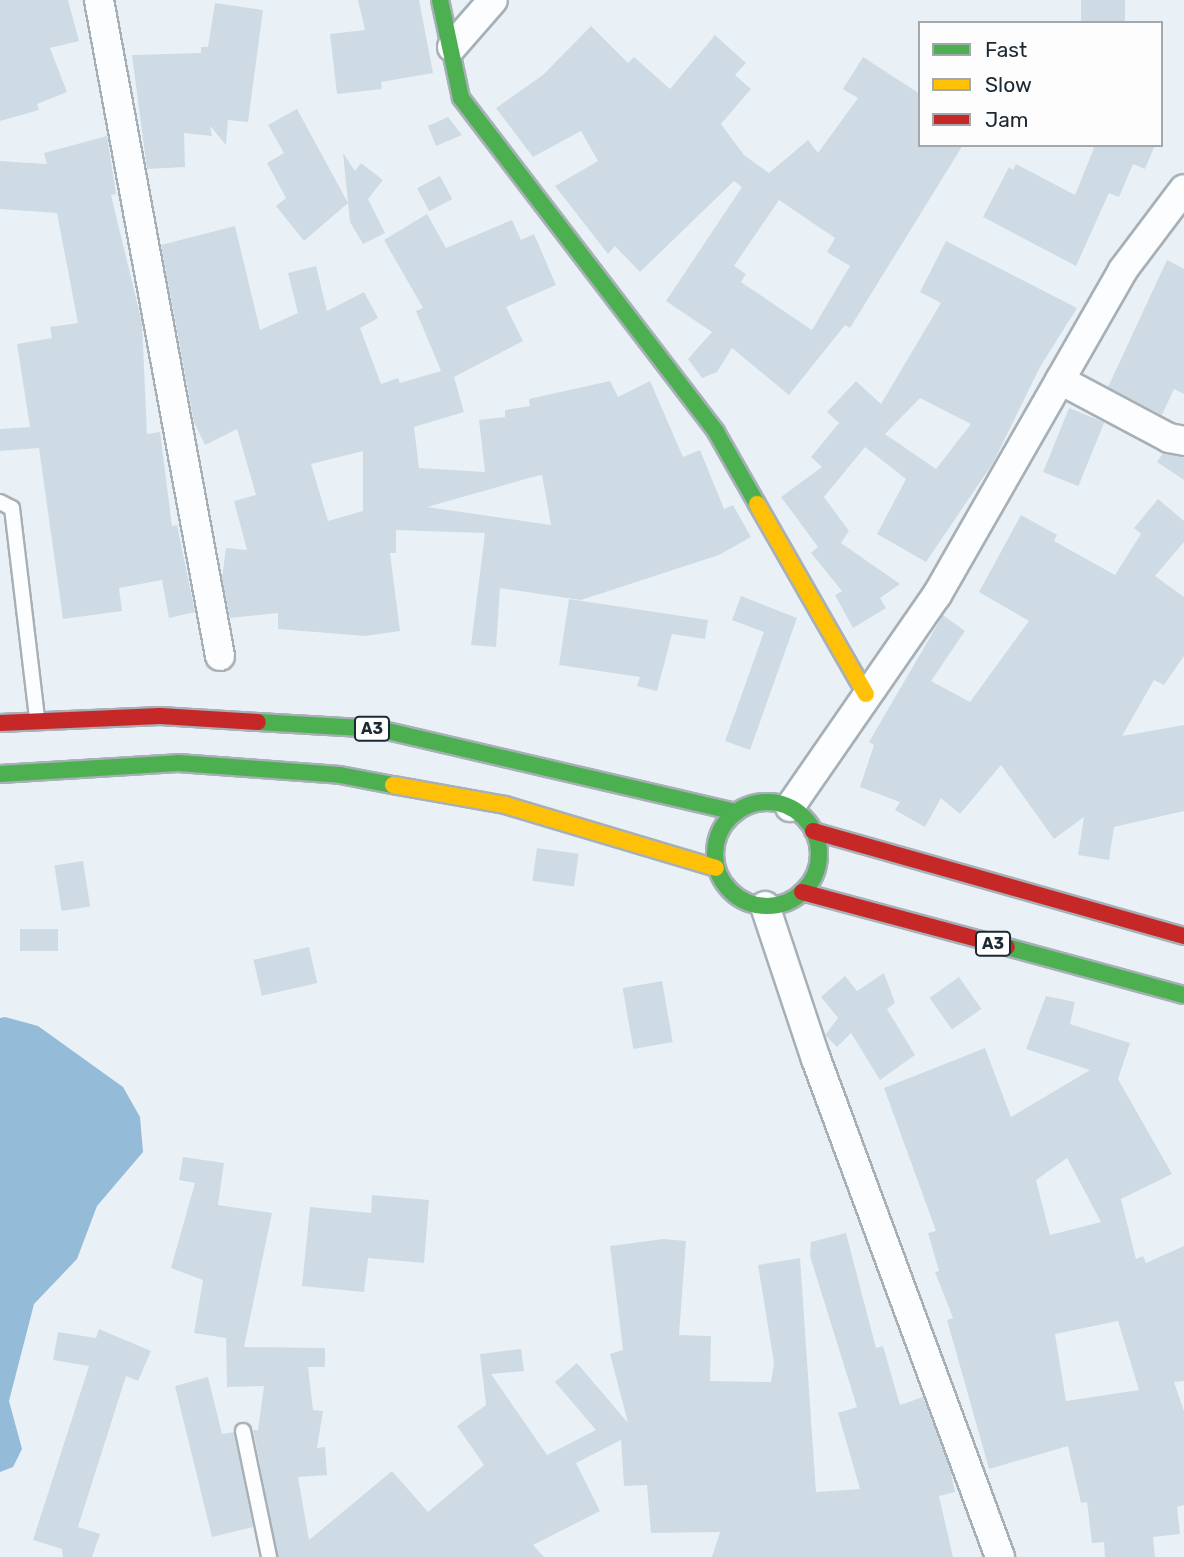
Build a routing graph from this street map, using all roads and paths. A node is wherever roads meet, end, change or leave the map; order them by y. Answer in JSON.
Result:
{"nodes":[{"id":1,"x":99,"y":0,"type":"edge"},
{"id":2,"x":440,"y":0,"type":"edge"},
{"id":3,"x":493,"y":0,"type":"edge"},
{"id":4,"x":452,"y":47,"type":"junction"},
{"id":5,"x":1184,"y":189,"type":"edge"},
{"id":6,"x":1060,"y":380,"type":"junction"},
{"id":7,"x":1184,"y":440,"type":"edge"},
{"id":8,"x":0,"y":502,"type":"edge"},
{"id":9,"x":220,"y":656,"type":"dead end"},
{"id":10,"x":866,"y":694,"type":"junction"},
{"id":11,"x":37,"y":720,"type":"junction"},
{"id":12,"x":0,"y":723,"type":"edge"},
{"id":13,"x":0,"y":774,"type":"edge"},
{"id":14,"x":790,"y":807,"type":"junction"},
{"id":15,"x":736,"y":812,"type":"junction"},
{"id":16,"x":813,"y":831,"type":"junction"},
{"id":17,"x":716,"y":868,"type":"junction"},
{"id":18,"x":802,"y":892,"type":"junction"},
{"id":19,"x":765,"y":906,"type":"junction"},
{"id":20,"x":1184,"y":936,"type":"edge"},
{"id":21,"x":1184,"y":995,"type":"edge"},
{"id":22,"x":243,"y":1431,"type":"dead end"},
{"id":23,"x":269,"y":1557,"type":"edge"},
{"id":24,"x":1000,"y":1557,"type":"edge"}],
"edges":[{"from":1,"to":9,"type":"street"},
{"from":2,"to":4,"type":"main road"},
{"from":3,"to":4,"type":"street"},
{"from":4,"to":10,"type":"main road"},
{"from":5,"to":6,"type":"street"},
{"from":6,"to":7,"type":"street"},
{"from":6,"to":10,"type":"street"},
{"from":8,"to":11,"type":"lane"},
{"from":10,"to":14,"type":"street"},
{"from":11,"to":12,"type":"main road","number":"A3"},
{"from":11,"to":15,"type":"main road","number":"A3"},
{"from":13,"to":17,"type":"main road"},
{"from":14,"to":15,"type":"main road"},
{"from":14,"to":16,"type":"main road"},
{"from":15,"to":17,"type":"main road"},
{"from":16,"to":18,"type":"main road"},
{"from":16,"to":20,"type":"main road"},
{"from":17,"to":19,"type":"main road"},
{"from":18,"to":19,"type":"main road"},
{"from":18,"to":21,"type":"main road","number":"A3"},
{"from":19,"to":24,"type":"street"},
{"from":22,"to":23,"type":"lane"}]}
